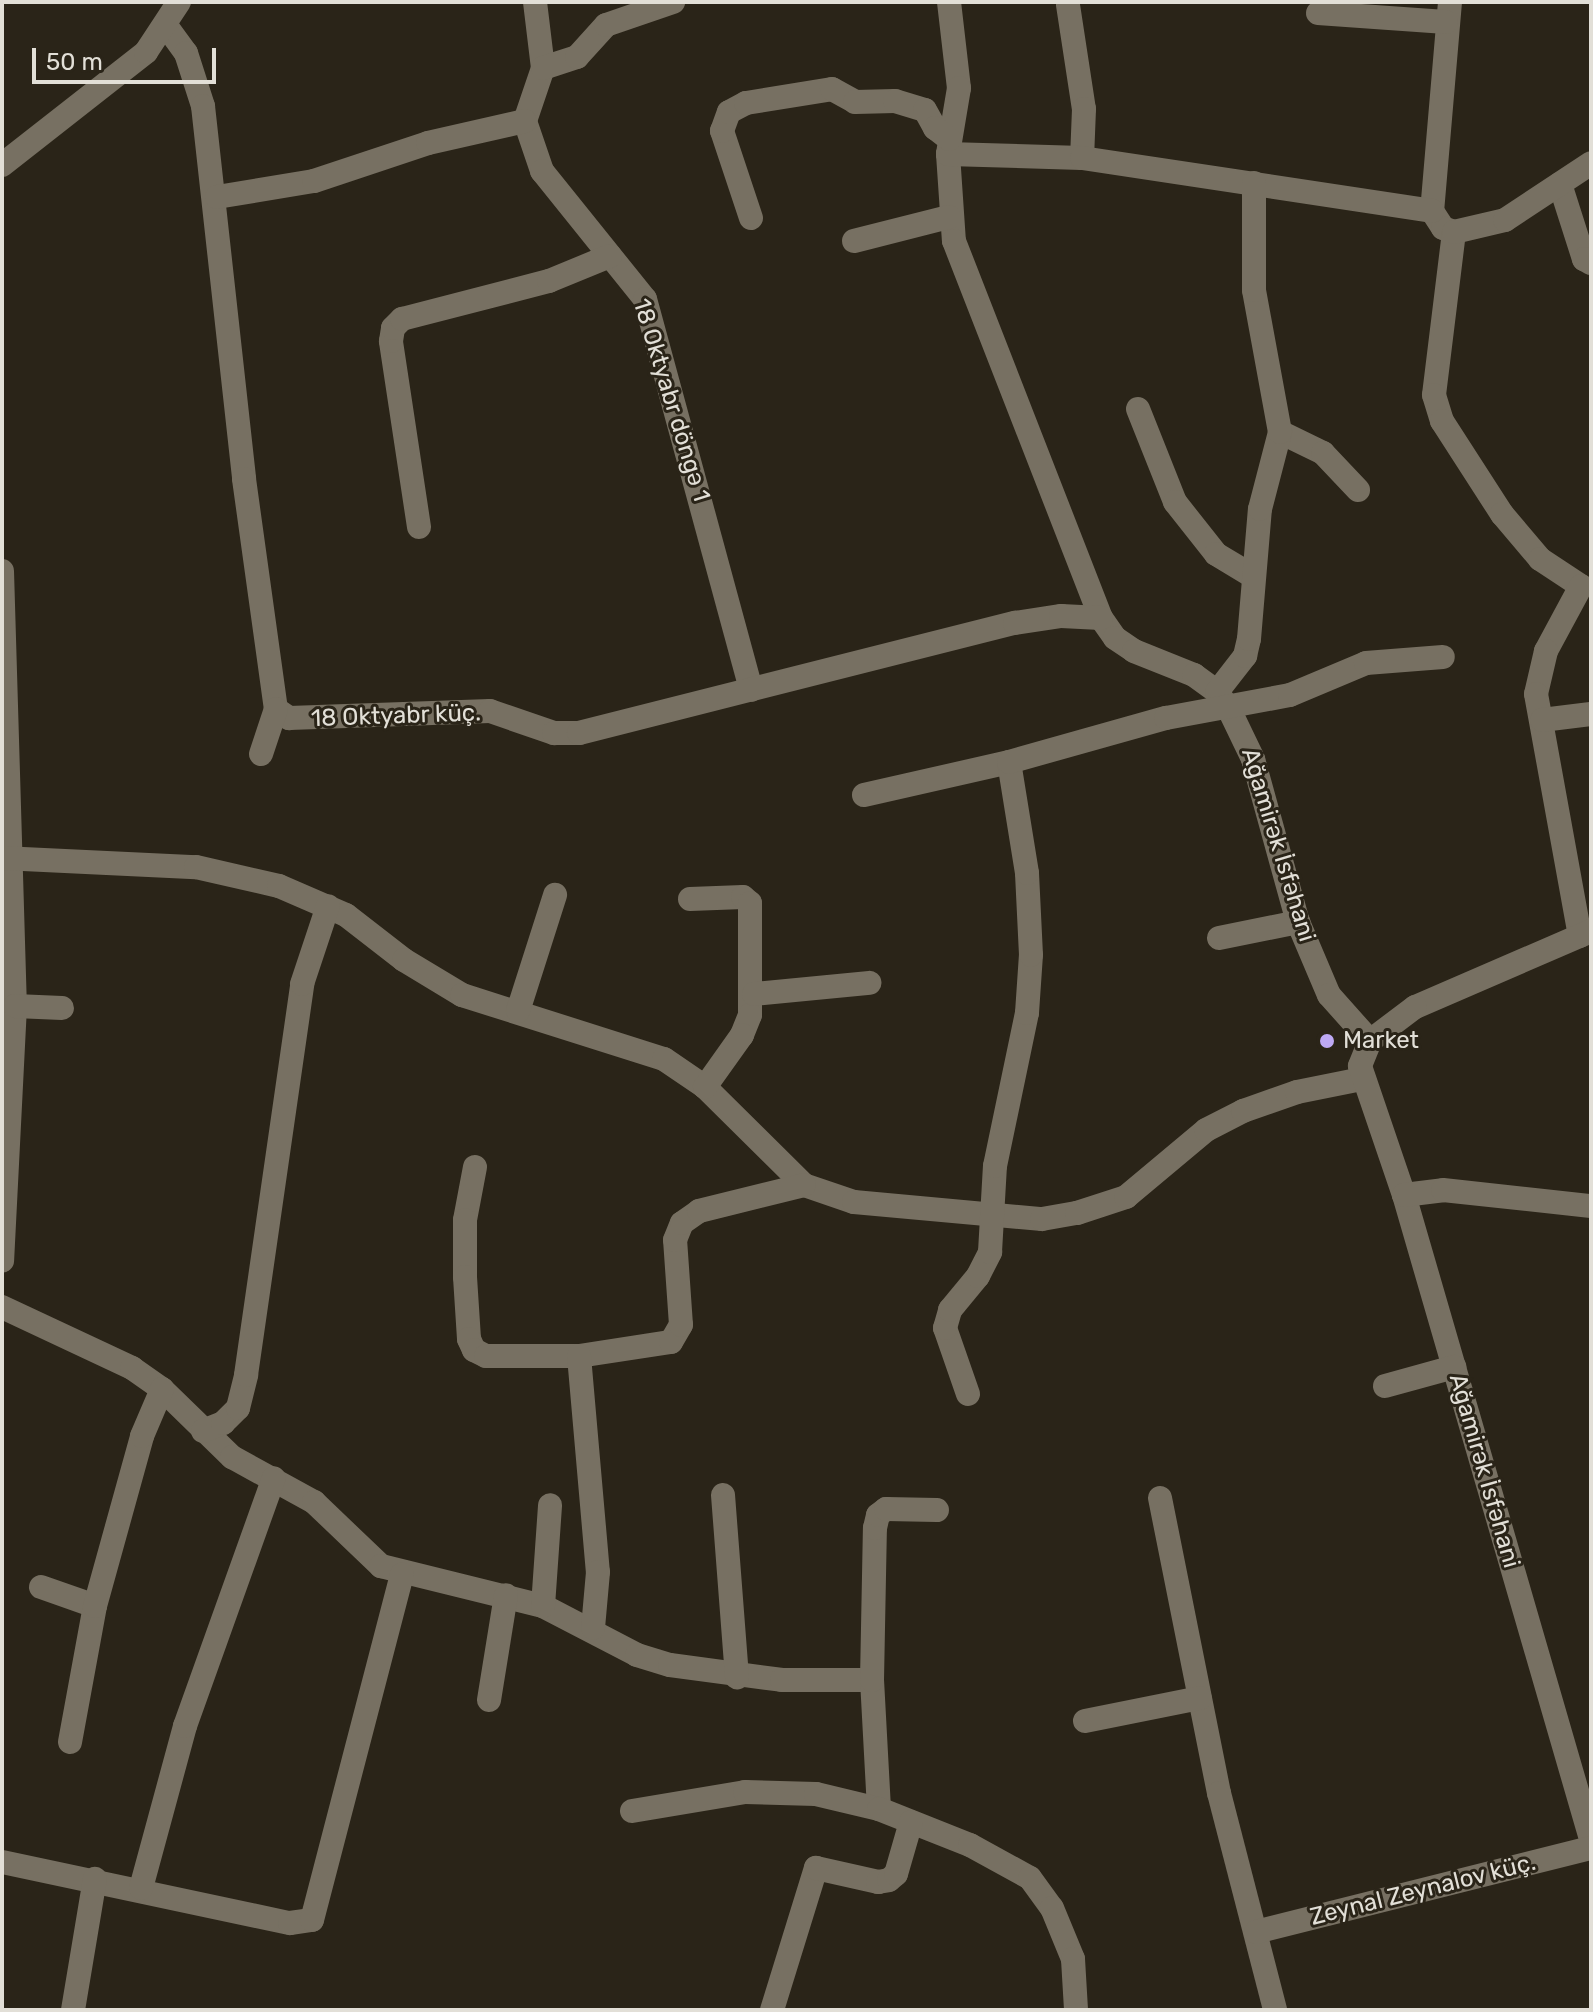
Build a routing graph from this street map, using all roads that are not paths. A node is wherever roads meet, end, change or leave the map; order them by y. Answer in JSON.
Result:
{"nodes":[{"id":1,"x":179,"y":2,"type":"edge"},
{"id":2,"x":535,"y":2,"type":"edge"},
{"id":3,"x":673,"y":2,"type":"edge"},
{"id":4,"x":949,"y":2,"type":"edge"},
{"id":5,"x":1068,"y":5,"type":"dead end"},
{"id":6,"x":1448,"y":12,"type":"edge"},
{"id":7,"x":1318,"y":13,"type":"dead end"},
{"id":8,"x":167,"y":27,"type":"junction"},
{"id":9,"x":543,"y":68,"type":"junction"},
{"id":10,"x":525,"y":121,"type":"junction"},
{"id":11,"x":949,"y":146,"type":"junction"},
{"id":12,"x":1082,"y":158,"type":"junction"},
{"id":13,"x":1591,"y":163,"type":"edge"},
{"id":14,"x":2,"y":165,"type":"edge"},
{"id":15,"x":1254,"y":183,"type":"junction"},
{"id":16,"x":1560,"y":184,"type":"junction"},
{"id":17,"x":217,"y":197,"type":"junction"},
{"id":18,"x":1432,"y":211,"type":"junction"},
{"id":19,"x":949,"y":217,"type":"junction"},
{"id":20,"x":751,"y":218,"type":"dead end"},
{"id":21,"x":1454,"y":232,"type":"junction"},
{"id":22,"x":854,"y":241,"type":"dead end"},
{"id":23,"x":610,"y":256,"type":"junction"},
{"id":24,"x":1591,"y":263,"type":"edge"},
{"id":25,"x":1138,"y":409,"type":"dead end"},
{"id":26,"x":1280,"y":432,"type":"junction"},
{"id":27,"x":1358,"y":490,"type":"dead end"},
{"id":28,"x":419,"y":527,"type":"dead end"},
{"id":29,"x":2,"y":571,"type":"edge"},
{"id":30,"x":1251,"y":575,"type":"junction"},
{"id":31,"x":1586,"y":581,"type":"edge"},
{"id":32,"x":1101,"y":618,"type":"junction"},
{"id":33,"x":1443,"y":657,"type":"dead end"},
{"id":34,"x":751,"y":690,"type":"junction"},
{"id":35,"x":1223,"y":700,"type":"junction"},
{"id":36,"x":276,"y":709,"type":"junction"},
{"id":37,"x":1591,"y":714,"type":"edge"},
{"id":38,"x":1542,"y":720,"type":"junction"},
{"id":39,"x":261,"y":754,"type":"dead end"},
{"id":40,"x":1009,"y":762,"type":"junction"},
{"id":41,"x":864,"y":795,"type":"dead end"},
{"id":42,"x":6,"y":858,"type":"edge"},
{"id":43,"x":555,"y":895,"type":"dead end"},
{"id":44,"x":690,"y":899,"type":"dead end"},
{"id":45,"x":328,"y":906,"type":"junction"},
{"id":46,"x":1298,"y":922,"type":"junction"},
{"id":47,"x":1586,"y":933,"type":"edge"},
{"id":48,"x":1219,"y":938,"type":"dead end"},
{"id":49,"x":869,"y":983,"type":"dead end"},
{"id":50,"x":754,"y":994,"type":"junction"},
{"id":51,"x":15,"y":1006,"type":"junction"},
{"id":52,"x":62,"y":1008,"type":"dead end"},
{"id":53,"x":518,"y":1011,"type":"junction"},
{"id":54,"x":1370,"y":1041,"type":"junction"},
{"id":55,"x":1362,"y":1079,"type":"junction"},
{"id":56,"x":705,"y":1087,"type":"junction"},
{"id":57,"x":475,"y":1167,"type":"dead end"},
{"id":58,"x":804,"y":1185,"type":"junction"},
{"id":59,"x":1404,"y":1195,"type":"junction"},
{"id":60,"x":1591,"y":1206,"type":"edge"},
{"id":61,"x":992,"y":1215,"type":"junction"},
{"id":62,"x":2,"y":1261,"type":"edge"},
{"id":63,"x":2,"y":1307,"type":"edge"},
{"id":64,"x":579,"y":1356,"type":"junction"},
{"id":65,"x":1454,"y":1367,"type":"junction"},
{"id":66,"x":1385,"y":1386,"type":"dead end"},
{"id":67,"x":162,"y":1389,"type":"junction"},
{"id":68,"x":968,"y":1394,"type":"dead end"},
{"id":69,"x":203,"y":1431,"type":"junction"},
{"id":70,"x":274,"y":1478,"type":"junction"},
{"id":71,"x":723,"y":1495,"type":"dead end"},
{"id":72,"x":1160,"y":1498,"type":"dead end"},
{"id":73,"x":550,"y":1505,"type":"dead end"},
{"id":74,"x":937,"y":1510,"type":"dead end"},
{"id":75,"x":402,"y":1575,"type":"junction"},
{"id":76,"x":41,"y":1587,"type":"dead end"},
{"id":77,"x":506,"y":1595,"type":"junction"},
{"id":78,"x":95,"y":1606,"type":"junction"},
{"id":79,"x":543,"y":1606,"type":"junction"},
{"id":80,"x":593,"y":1628,"type":"junction"},
{"id":81,"x":737,"y":1677,"type":"junction"},
{"id":82,"x":872,"y":1680,"type":"junction"},
{"id":83,"x":1200,"y":1698,"type":"junction"},
{"id":84,"x":489,"y":1700,"type":"dead end"},
{"id":85,"x":1085,"y":1721,"type":"dead end"},
{"id":86,"x":70,"y":1742,"type":"dead end"},
{"id":87,"x":879,"y":1809,"type":"junction"},
{"id":88,"x":632,"y":1811,"type":"dead end"},
{"id":89,"x":911,"y":1822,"type":"junction"},
{"id":90,"x":1591,"y":1839,"type":"edge"},
{"id":91,"x":1591,"y":1848,"type":"edge"},
{"id":92,"x":2,"y":1862,"type":"edge"},
{"id":93,"x":95,"y":1879,"type":"junction"},
{"id":94,"x":141,"y":1888,"type":"junction"},
{"id":95,"x":1256,"y":1932,"type":"junction"},
{"id":96,"x":73,"y":2010,"type":"edge"},
{"id":97,"x":772,"y":2010,"type":"edge"},
{"id":98,"x":1076,"y":2010,"type":"edge"},
{"id":99,"x":1275,"y":2010,"type":"edge"}],
"edges":[{"from":1,"to":8,"type":"street"},
{"from":2,"to":9,"type":"street"},
{"from":3,"to":9,"type":"street"},
{"from":4,"to":11,"type":"street"},
{"from":5,"to":12,"type":"street"},
{"from":6,"to":7,"type":"street"},
{"from":6,"to":18,"type":"street"},
{"from":8,"to":14,"type":"street"},
{"from":8,"to":17,"type":"street","name":"18 Oktyabr küç."},
{"from":9,"to":10,"type":"street"},
{"from":10,"to":17,"type":"street"},
{"from":10,"to":23,"type":"street","name":"18 Oktyabr döngə 1"},
{"from":11,"to":12,"type":"street"},
{"from":11,"to":19,"type":"street"},
{"from":11,"to":20,"type":"street"},
{"from":12,"to":15,"type":"street"},
{"from":13,"to":16,"type":"street"},
{"from":15,"to":18,"type":"street"},
{"from":15,"to":26,"type":"street"},
{"from":16,"to":21,"type":"street"},
{"from":16,"to":24,"type":"street"},
{"from":17,"to":36,"type":"street","name":"18 Oktyabr küç."},
{"from":18,"to":21,"type":"street"},
{"from":19,"to":22,"type":"street"},
{"from":19,"to":32,"type":"street"},
{"from":21,"to":31,"type":"street"},
{"from":23,"to":28,"type":"street"},
{"from":23,"to":34,"type":"street","name":"18 Oktyabr döngə 1"},
{"from":25,"to":30,"type":"street"},
{"from":26,"to":27,"type":"street"},
{"from":26,"to":30,"type":"street"},
{"from":29,"to":42,"type":"street"},
{"from":30,"to":35,"type":"street"},
{"from":31,"to":38,"type":"street"},
{"from":32,"to":34,"type":"street","name":"18 Oktyabr küç."},
{"from":32,"to":35,"type":"street"},
{"from":33,"to":35,"type":"street"},
{"from":34,"to":36,"type":"street","name":"18 Oktyabr küç."},
{"from":35,"to":40,"type":"street"},
{"from":35,"to":46,"type":"street","name":"Ağamirək İsfəhani"},
{"from":36,"to":39,"type":"street"},
{"from":37,"to":38,"type":"street"},
{"from":38,"to":47,"type":"street"},
{"from":40,"to":41,"type":"street"},
{"from":40,"to":61,"type":"street"},
{"from":42,"to":45,"type":"street"},
{"from":42,"to":51,"type":"street"},
{"from":43,"to":53,"type":"street"},
{"from":44,"to":50,"type":"street"},
{"from":45,"to":53,"type":"street"},
{"from":45,"to":69,"type":"street"},
{"from":46,"to":48,"type":"street"},
{"from":46,"to":54,"type":"street","name":"Ağamirək İsfəhani"},
{"from":47,"to":54,"type":"street"},
{"from":49,"to":50,"type":"street"},
{"from":50,"to":56,"type":"street"},
{"from":51,"to":52,"type":"street"},
{"from":51,"to":62,"type":"street"},
{"from":53,"to":56,"type":"street"},
{"from":54,"to":55,"type":"street"},
{"from":55,"to":59,"type":"street","name":"Ağamirək İsfəhani"},
{"from":55,"to":61,"type":"street"},
{"from":56,"to":58,"type":"street"},
{"from":57,"to":64,"type":"street"},
{"from":58,"to":61,"type":"street"},
{"from":58,"to":64,"type":"street"},
{"from":59,"to":60,"type":"street"},
{"from":59,"to":65,"type":"street","name":"Ağamirək İsfəhani"},
{"from":61,"to":68,"type":"street"},
{"from":63,"to":67,"type":"street"},
{"from":64,"to":80,"type":"street"},
{"from":65,"to":66,"type":"street"},
{"from":65,"to":90,"type":"street","name":"Ağamirək İsfəhani"},
{"from":67,"to":69,"type":"street"},
{"from":67,"to":78,"type":"street"},
{"from":69,"to":70,"type":"street"},
{"from":70,"to":75,"type":"street"},
{"from":70,"to":94,"type":"street"},
{"from":71,"to":81,"type":"street"},
{"from":72,"to":83,"type":"street"},
{"from":73,"to":79,"type":"street"},
{"from":74,"to":82,"type":"street"},
{"from":75,"to":77,"type":"street"},
{"from":75,"to":94,"type":"street"},
{"from":76,"to":78,"type":"street"},
{"from":77,"to":79,"type":"street"},
{"from":77,"to":84,"type":"street"},
{"from":78,"to":86,"type":"street"},
{"from":79,"to":80,"type":"street"},
{"from":80,"to":81,"type":"street"},
{"from":81,"to":82,"type":"street"},
{"from":82,"to":87,"type":"street"},
{"from":83,"to":85,"type":"street"},
{"from":83,"to":95,"type":"street"},
{"from":87,"to":88,"type":"street"},
{"from":87,"to":89,"type":"street"},
{"from":89,"to":97,"type":"street"},
{"from":89,"to":98,"type":"street"},
{"from":91,"to":95,"type":"street","name":"Zeynal Zeynalov küç."},
{"from":92,"to":93,"type":"street"},
{"from":93,"to":94,"type":"street"},
{"from":93,"to":96,"type":"street"},
{"from":95,"to":99,"type":"street"}]}
